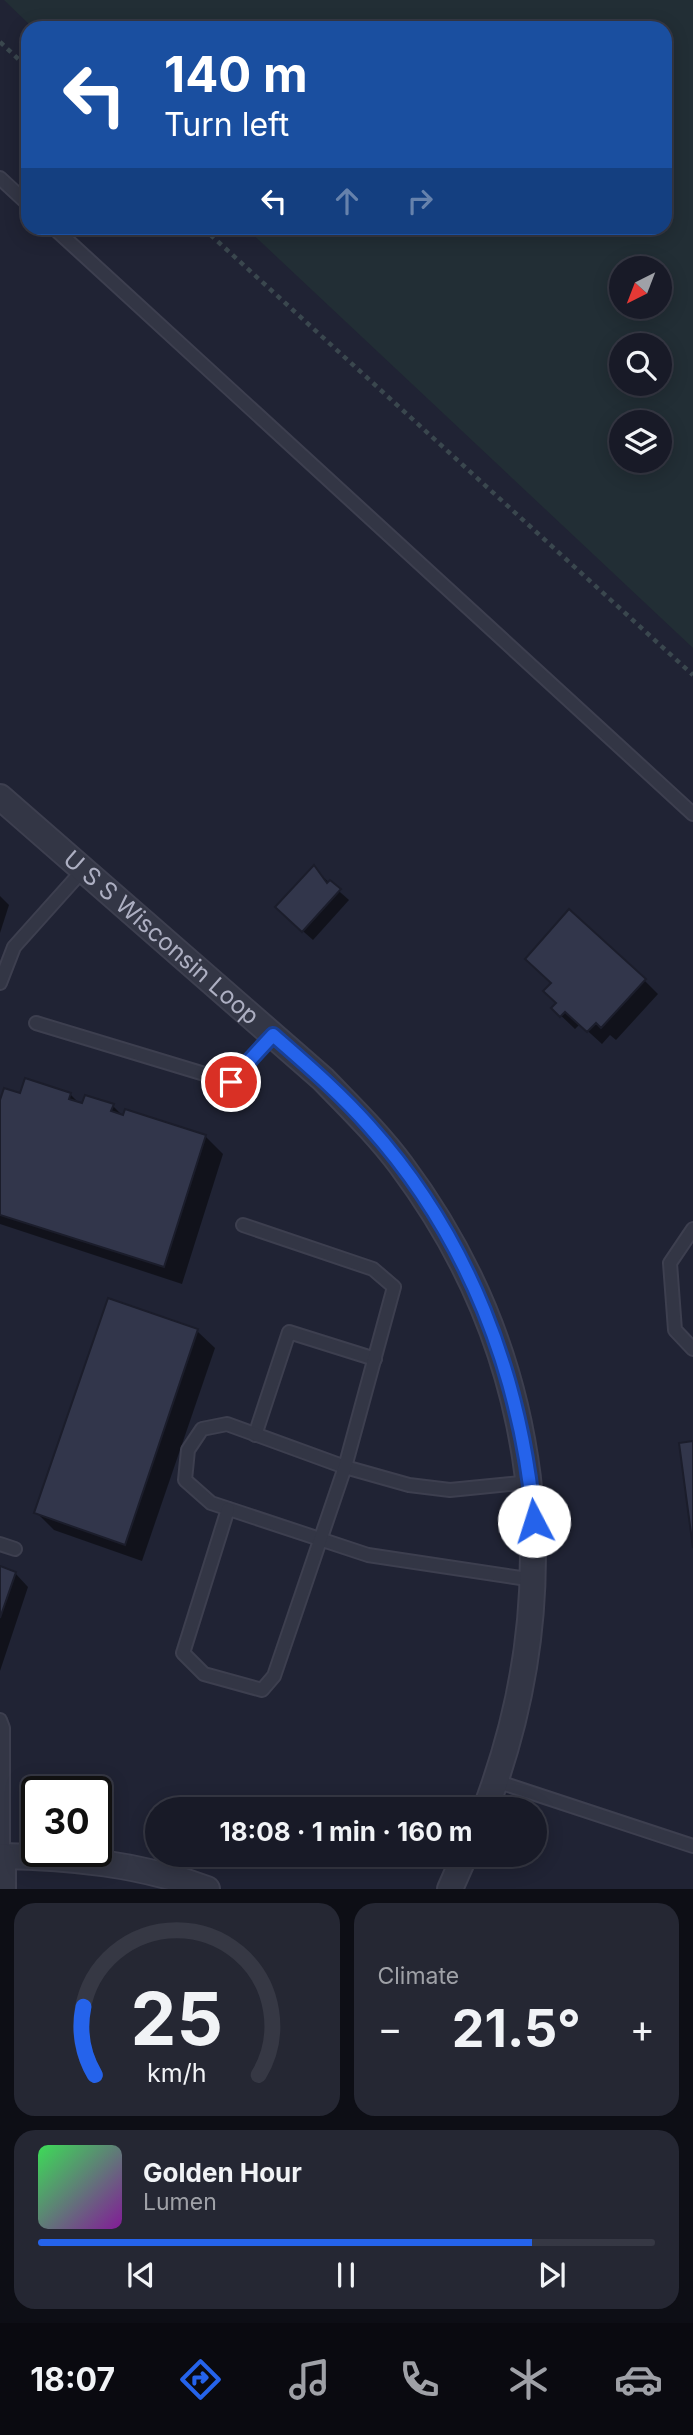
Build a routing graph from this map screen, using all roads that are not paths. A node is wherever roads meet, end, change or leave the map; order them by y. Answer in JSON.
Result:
{"nodes":[{"id":1,"x":0,"y":178,"type":"edge"},
{"id":2,"x":21,"y":198,"type":"edge"},
{"id":3,"x":62,"y":235,"type":"edge"},
{"id":4,"x":0,"y":797,"type":"edge"},
{"id":5,"x":693,"y":814,"type":"edge"},
{"id":6,"x":83,"y":870,"type":"junction"},
{"id":7,"x":0,"y":983,"type":"edge"},
{"id":8,"x":36,"y":1023,"type":"dead end"},
{"id":9,"x":273,"y":1035,"type":"junction"},
{"id":10,"x":243,"y":1225,"type":"dead end"},
{"id":11,"x":693,"y":1229,"type":"edge"},
{"id":12,"x":693,"y":1349,"type":"edge"},
{"id":13,"x":375,"y":1359,"type":"junction"},
{"id":14,"x":255,"y":1435,"type":"junction"},
{"id":15,"x":345,"y":1467,"type":"junction"},
{"id":16,"x":530,"y":1482,"type":"junction"},
{"id":17,"x":229,"y":1509,"type":"junction"},
{"id":18,"x":321,"y":1540,"type":"junction"},
{"id":19,"x":0,"y":1544,"type":"edge"},
{"id":20,"x":15,"y":1549,"type":"dead end"},
{"id":21,"x":534,"y":1580,"type":"junction"},
{"id":22,"x":0,"y":1720,"type":"edge"},
{"id":23,"x":496,"y":1781,"type":"junction"},
{"id":24,"x":490,"y":1797,"type":"edge"},
{"id":25,"x":693,"y":1846,"type":"edge"},
{"id":26,"x":2,"y":1856,"type":"edge"},
{"id":27,"x":460,"y":1867,"type":"edge"},
{"id":28,"x":3,"y":1889,"type":"edge"},
{"id":29,"x":207,"y":1889,"type":"edge"},
{"id":30,"x":450,"y":1889,"type":"edge"}],
"edges":[{"from":1,"to":2,"type":"lane"},
{"from":3,"to":5,"type":"lane"},
{"from":4,"to":6,"type":"street","name":"U S S Wisconsin Loop"},
{"from":6,"to":7,"type":"lane"},
{"from":6,"to":9,"type":"street","name":"U S S Wisconsin Loop"},
{"from":8,"to":9,"type":"lane"},
{"from":9,"to":16,"type":"street","name":"U S S Wisconsin Loop"},
{"from":10,"to":13,"type":"lane"},
{"from":11,"to":12,"type":"lane"},
{"from":13,"to":14,"type":"lane"},
{"from":13,"to":15,"type":"lane"},
{"from":14,"to":15,"type":"lane"},
{"from":14,"to":17,"type":"lane"},
{"from":15,"to":16,"type":"lane"},
{"from":15,"to":18,"type":"lane"},
{"from":16,"to":21,"type":"street","name":"U S S Wisconsin Loop"},
{"from":17,"to":18,"type":"lane"},
{"from":17,"to":18,"type":"lane"},
{"from":18,"to":21,"type":"lane"},
{"from":19,"to":20,"type":"lane"},
{"from":21,"to":23,"type":"street","name":"U S S Wisconsin Loop"},
{"from":22,"to":26,"type":"lane"},
{"from":23,"to":24,"type":"street","name":"U S S Wisconsin Loop"},
{"from":23,"to":25,"type":"lane"},
{"from":26,"to":28,"type":"street"},
{"from":26,"to":29,"type":"street"},
{"from":27,"to":30,"type":"street"}]}
